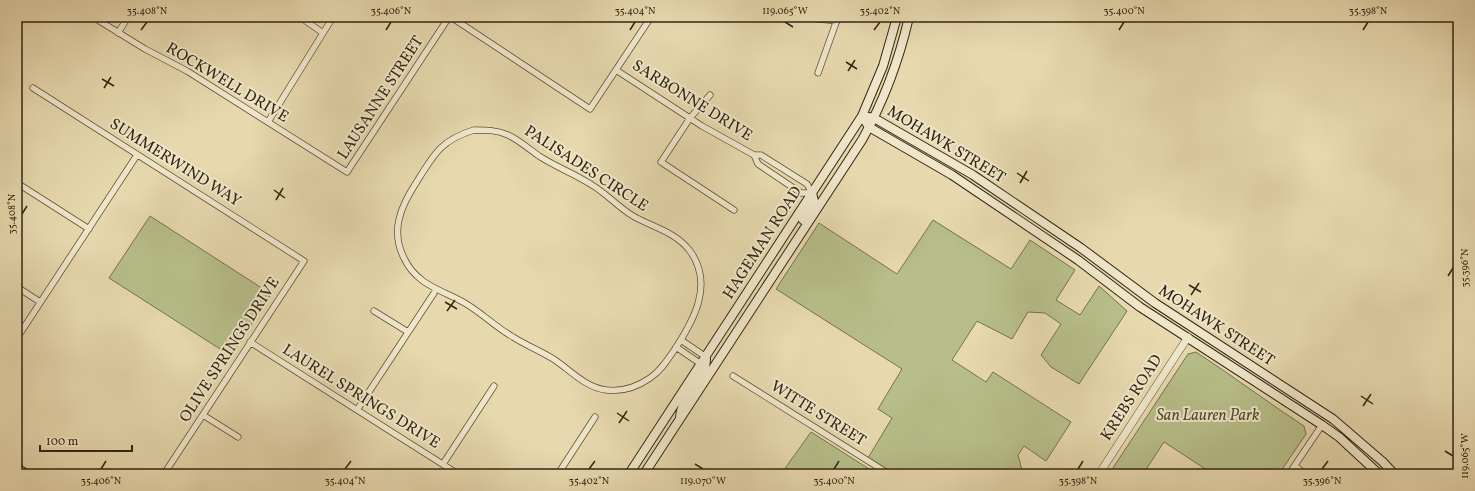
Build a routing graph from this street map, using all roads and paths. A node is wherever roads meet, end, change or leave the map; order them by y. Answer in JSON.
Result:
{"nodes":[{"id":1,"x":93,"y":17,"type":"edge"},
{"id":2,"x":128,"y":17,"type":"edge"},
{"id":3,"x":300,"y":17,"type":"edge"},
{"id":4,"x":333,"y":17,"type":"edge"},
{"id":5,"x":450,"y":17,"type":"edge"},
{"id":6,"x":651,"y":17,"type":"edge"},
{"id":7,"x":801,"y":17,"type":"edge"},
{"id":8,"x":897,"y":17,"type":"edge"},
{"id":9,"x":909,"y":17,"type":"edge"},
{"id":10,"x":837,"y":19,"type":"edge"},
{"id":11,"x":118,"y":33,"type":"junction"},
{"id":12,"x":324,"y":33,"type":"junction"},
{"id":13,"x":616,"y":70,"type":"junction"},
{"id":14,"x":818,"y":73,"type":"dead end"},
{"id":15,"x":32,"y":88,"type":"dead end"},
{"id":16,"x":710,"y":95,"type":"dead end"},
{"id":17,"x":862,"y":116,"type":"junction"},
{"id":18,"x":690,"y":118,"type":"junction"},
{"id":19,"x":874,"y":118,"type":"junction"},
{"id":20,"x":268,"y":122,"type":"junction"},
{"id":21,"x":869,"y":127,"type":"junction"},
{"id":22,"x":137,"y":155,"type":"junction"},
{"id":23,"x":754,"y":155,"type":"junction"},
{"id":24,"x":347,"y":172,"type":"joint"},
{"id":25,"x":17,"y":183,"type":"edge"},
{"id":26,"x":812,"y":193,"type":"junction"},
{"id":27,"x":734,"y":210,"type":"dead end"},
{"id":28,"x":89,"y":229,"type":"junction"},
{"id":29,"x":785,"y":256,"type":"junction"},
{"id":30,"x":304,"y":261,"type":"joint"},
{"id":31,"x":17,"y":287,"type":"edge"},
{"id":32,"x":434,"y":293,"type":"dead end"},
{"id":33,"x":40,"y":302,"type":"junction"},
{"id":34,"x":374,"y":311,"type":"dead end"},
{"id":35,"x":408,"y":332,"type":"junction"},
{"id":36,"x":1188,"y":337,"type":"junction"},
{"id":37,"x":17,"y":338,"type":"edge"},
{"id":38,"x":681,"y":340,"type":"junction"},
{"id":39,"x":250,"y":342,"type":"junction"},
{"id":40,"x":690,"y":346,"type":"junction"},
{"id":41,"x":676,"y":347,"type":"junction"},
{"id":42,"x":686,"y":353,"type":"junction"},
{"id":43,"x":706,"y":357,"type":"junction"},
{"id":44,"x":701,"y":364,"type":"junction"},
{"id":45,"x":733,"y":376,"type":"dead end"},
{"id":46,"x":1271,"y":379,"type":"junction"},
{"id":47,"x":494,"y":386,"type":"dead end"},
{"id":48,"x":357,"y":410,"type":"junction"},
{"id":49,"x":203,"y":415,"type":"junction"},
{"id":50,"x":595,"y":417,"type":"dead end"},
{"id":51,"x":680,"y":419,"type":"junction"},
{"id":52,"x":1322,"y":425,"type":"junction"},
{"id":53,"x":238,"y":437,"type":"dead end"},
{"id":54,"x":443,"y":464,"type":"junction"},
{"id":55,"x":1295,"y":466,"type":"junction"},
{"id":56,"x":1387,"y":466,"type":"junction"},
{"id":57,"x":17,"y":468,"type":"edge"},
{"id":58,"x":26,"y":474,"type":"edge"},
{"id":59,"x":164,"y":474,"type":"edge"},
{"id":60,"x":458,"y":474,"type":"edge"},
{"id":61,"x":558,"y":474,"type":"edge"},
{"id":62,"x":629,"y":474,"type":"edge"},
{"id":63,"x":644,"y":474,"type":"edge"},
{"id":64,"x":889,"y":474,"type":"edge"},
{"id":65,"x":1099,"y":474,"type":"edge"},
{"id":66,"x":1289,"y":474,"type":"edge"},
{"id":67,"x":1305,"y":474,"type":"edge"},
{"id":68,"x":1379,"y":474,"type":"edge"},
{"id":69,"x":1394,"y":474,"type":"edge"}],
"edges":[{"from":1,"to":11,"type":"street","name":"ROCKWELL DRIVE"},
{"from":2,"to":11,"type":"street"},
{"from":3,"to":12,"type":"street"},
{"from":4,"to":12,"type":"street"},
{"from":5,"to":13,"type":"street"},
{"from":5,"to":24,"type":"street","name":"LAUSANNE STREET"},
{"from":6,"to":13,"type":"street"},
{"from":7,"to":10,"type":"street"},
{"from":8,"to":17,"type":"main road","name":"HAGEMAN ROAD"},
{"from":9,"to":19,"type":"main road","name":"HAGEMAN ROAD"},
{"from":10,"to":14,"type":"street"},
{"from":11,"to":20,"type":"street","name":"ROCKWELL DRIVE"},
{"from":12,"to":20,"type":"street"},
{"from":13,"to":18,"type":"street","name":"SARBONNE DRIVE"},
{"from":15,"to":22,"type":"street","name":"SUMMERWIND WAY"},
{"from":16,"to":18,"type":"street"},
{"from":17,"to":19,"type":"main road","name":"MOHAWK STREET"},
{"from":17,"to":21,"type":"main road","name":"MOHAWK STREET"},
{"from":17,"to":26,"type":"main road","name":"HAGEMAN ROAD"},
{"from":18,"to":23,"type":"street","name":"SARBONNE DRIVE"},
{"from":18,"to":27,"type":"street"},
{"from":19,"to":21,"type":"main road","name":"HAGEMAN ROAD"},
{"from":19,"to":46,"type":"main road","name":"MOHAWK STREET"},
{"from":20,"to":24,"type":"street","name":"ROCKWELL DRIVE"},
{"from":21,"to":29,"type":"main road","name":"HAGEMAN ROAD"},
{"from":21,"to":36,"type":"main road","name":"MOHAWK STREET"},
{"from":22,"to":28,"type":"street"},
{"from":22,"to":30,"type":"street","name":"SUMMERWIND WAY"},
{"from":23,"to":26,"type":"street","name":"SARBONNE DRIVE"},
{"from":23,"to":26,"type":"street","name":"SARBONNE DRIVE"},
{"from":25,"to":28,"type":"street"},
{"from":26,"to":29,"type":"main road"},
{"from":26,"to":43,"type":"main road","name":"HAGEMAN ROAD"},
{"from":28,"to":33,"type":"street"},
{"from":29,"to":51,"type":"main road","name":"HAGEMAN ROAD"},
{"from":30,"to":39,"type":"street","name":"OLIVE SPRINGS DRIVE"},
{"from":31,"to":33,"type":"street"},
{"from":32,"to":35,"type":"street"},
{"from":33,"to":37,"type":"street"},
{"from":34,"to":35,"type":"street"},
{"from":35,"to":48,"type":"street"},
{"from":36,"to":46,"type":"main road"},
{"from":36,"to":52,"type":"main road"},
{"from":36,"to":65,"type":"street","name":"KREBS ROAD"},
{"from":38,"to":40,"type":"street"},
{"from":38,"to":41,"type":"street","name":"PALISADES CIRCLE"},
{"from":38,"to":41,"type":"street","name":"PALISADES CIRCLE"},
{"from":39,"to":48,"type":"street","name":"LAUREL SPRINGS DRIVE"},
{"from":39,"to":49,"type":"street","name":"OLIVE SPRINGS DRIVE"},
{"from":40,"to":42,"type":"street"},
{"from":40,"to":43,"type":"street"},
{"from":41,"to":42,"type":"street"},
{"from":42,"to":44,"type":"street"},
{"from":43,"to":44,"type":"main road","name":"HAGEMAN ROAD"},
{"from":43,"to":51,"type":"main road"},
{"from":44,"to":62,"type":"main road","name":"HAGEMAN ROAD"},
{"from":45,"to":64,"type":"street","name":"WITTE STREET"},
{"from":46,"to":56,"type":"main road","name":"MOHAWK STREET"},
{"from":47,"to":54,"type":"street"},
{"from":48,"to":54,"type":"street","name":"LAUREL SPRINGS DRIVE"},
{"from":49,"to":53,"type":"street"},
{"from":49,"to":59,"type":"street","name":"OLIVE SPRINGS DRIVE"},
{"from":50,"to":61,"type":"street"},
{"from":51,"to":63,"type":"main road","name":"HAGEMAN ROAD"},
{"from":52,"to":55,"type":"street"},
{"from":52,"to":56,"type":"main road"},
{"from":52,"to":68,"type":"main road"},
{"from":54,"to":60,"type":"street","name":"LAUREL SPRINGS DRIVE"},
{"from":55,"to":66,"type":"street"},
{"from":55,"to":67,"type":"street"},
{"from":56,"to":69,"type":"main road","name":"MOHAWK STREET"},
{"from":57,"to":58,"type":"main road"}]}
